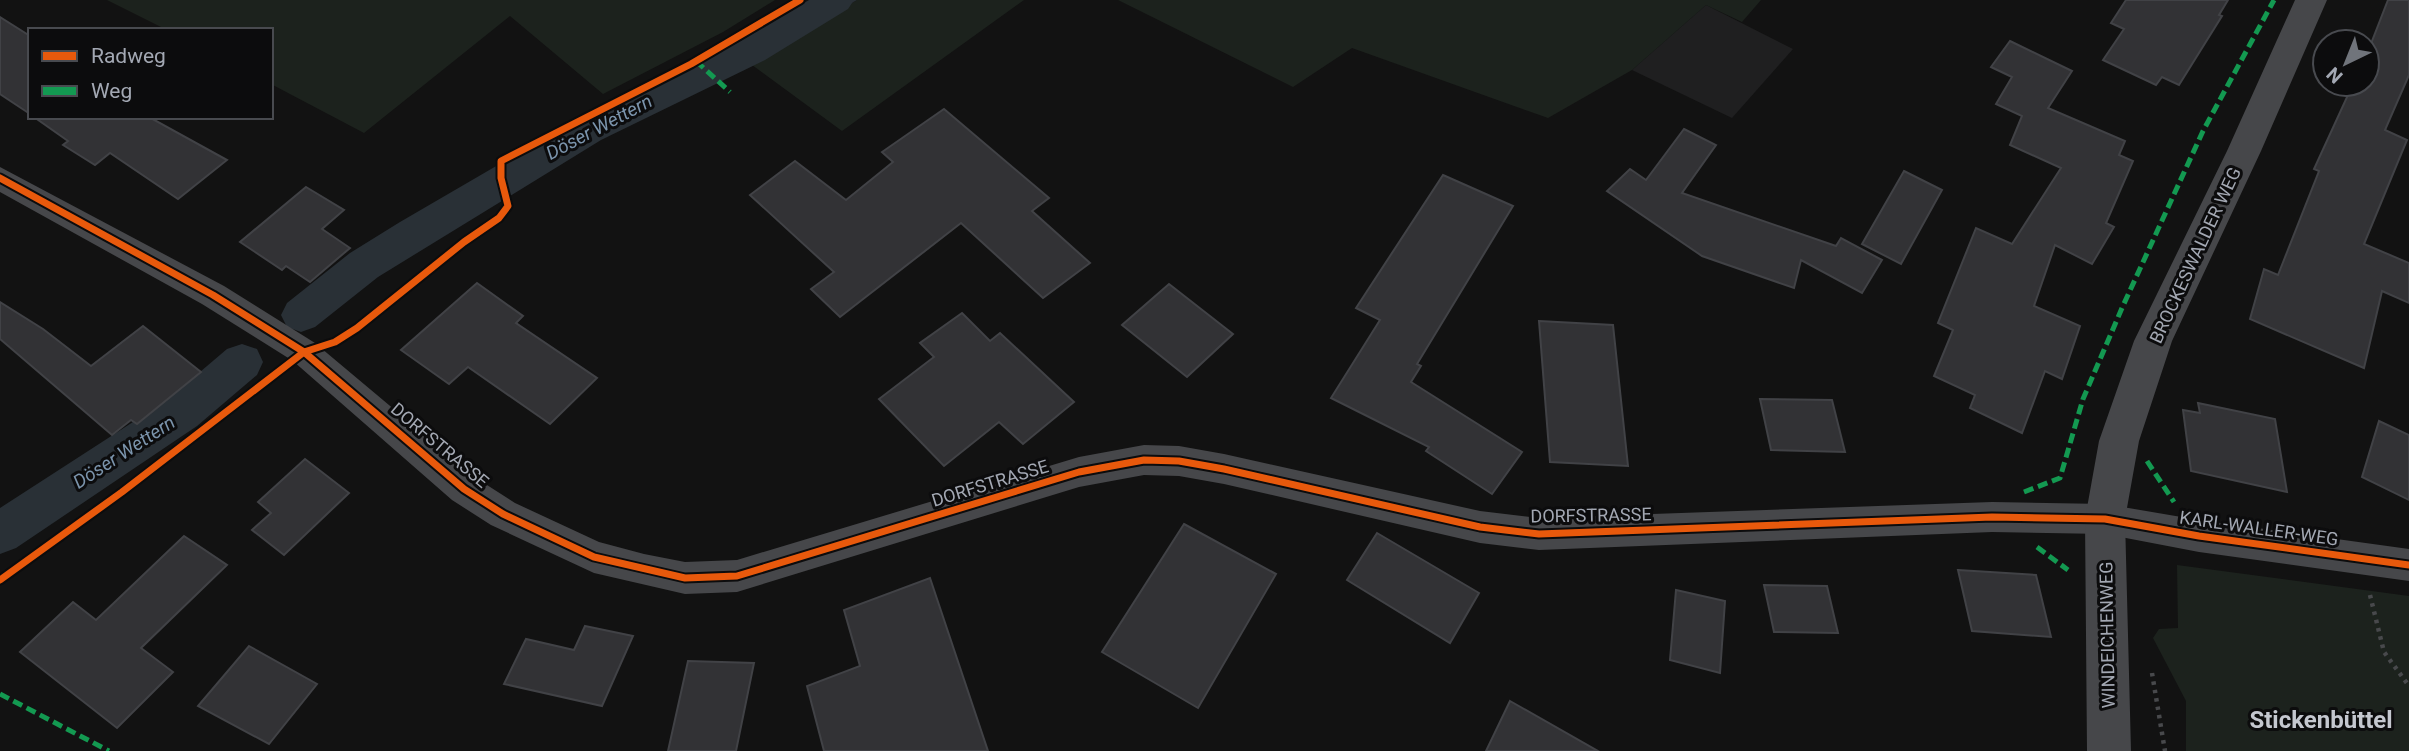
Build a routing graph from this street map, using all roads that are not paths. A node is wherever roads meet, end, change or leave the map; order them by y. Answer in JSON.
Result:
{"nodes":[{"id":1,"x":2311,"y":0,"type":"edge"},
{"id":2,"x":0,"y":177,"type":"edge"},
{"id":3,"x":2105,"y":519,"type":"junction"},
{"id":4,"x":2409,"y":565,"type":"edge"},
{"id":5,"x":2109,"y":751,"type":"edge"}],
"edges":[{"from":1,"to":3,"type":"street","name":"BROCKESWALDER WEG"},
{"from":2,"to":3,"type":"street","name":"DORFSTRASSE"},
{"from":3,"to":4,"type":"street","name":"KARL-WALLER-WEG"},
{"from":3,"to":5,"type":"street","name":"WINDEICHENWEG"}]}
